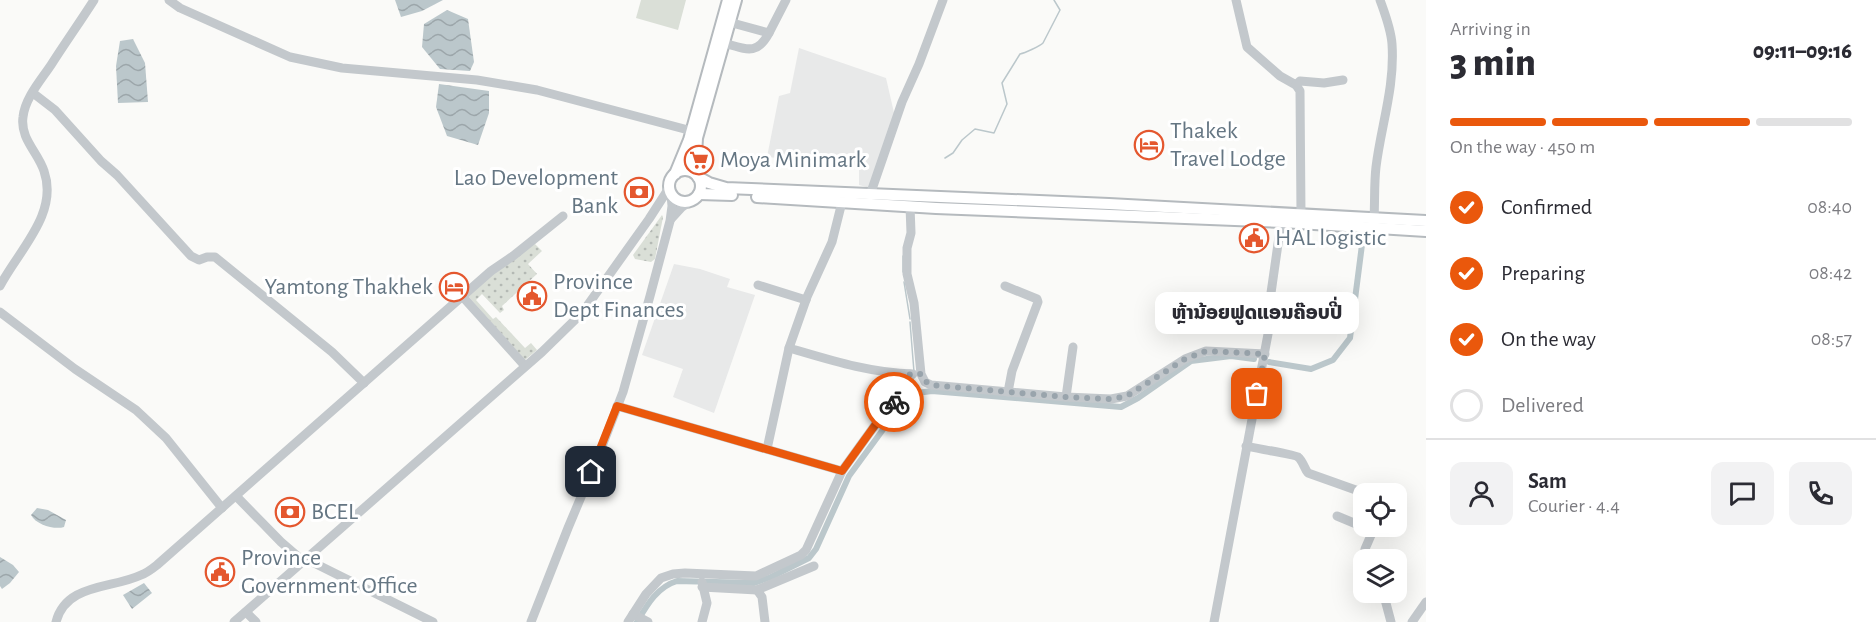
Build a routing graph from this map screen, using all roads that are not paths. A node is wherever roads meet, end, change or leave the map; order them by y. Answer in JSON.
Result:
{"nodes":[{"id":1,"x":94,"y":0,"type":"edge"},
{"id":2,"x":169,"y":0,"type":"edge"},
{"id":3,"x":728,"y":0,"type":"edge"},
{"id":4,"x":736,"y":0,"type":"edge"},
{"id":5,"x":786,"y":0,"type":"edge"},
{"id":6,"x":943,"y":0,"type":"edge"},
{"id":7,"x":1236,"y":0,"type":"edge"},
{"id":8,"x":1380,"y":0,"type":"edge"},
{"id":9,"x":726,"y":21,"type":"junction"},
{"id":10,"x":769,"y":33,"type":"junction"},
{"id":11,"x":724,"y":43,"type":"junction"},
{"id":12,"x":1343,"y":80,"type":"dead end"},
{"id":13,"x":1296,"y":85,"type":"junction"},
{"id":14,"x":33,"y":93,"type":"junction"},
{"id":15,"x":692,"y":131,"type":"junction"},
{"id":16,"x":675,"y":174,"type":"junction"},
{"id":17,"x":696,"y":175,"type":"junction"},
{"id":18,"x":670,"y":191,"type":"junction"},
{"id":19,"x":699,"y":194,"type":"junction"},
{"id":20,"x":870,"y":195,"type":"junction"},
{"id":21,"x":689,"y":202,"type":"junction"},
{"id":22,"x":842,"y":202,"type":"junction"},
{"id":23,"x":910,"y":206,"type":"junction"},
{"id":24,"x":1301,"y":214,"type":"junction"},
{"id":25,"x":563,"y":216,"type":"dead end"},
{"id":26,"x":1282,"y":218,"type":"junction"},
{"id":27,"x":1374,"y":218,"type":"junction"},
{"id":28,"x":670,"y":221,"type":"junction"},
{"id":29,"x":1426,"y":221,"type":"edge"},
{"id":30,"x":1426,"y":231,"type":"edge"},
{"id":31,"x":758,"y":285,"type":"dead end"},
{"id":32,"x":0,"y":286,"type":"edge"},
{"id":33,"x":1005,"y":286,"type":"dead end"},
{"id":34,"x":462,"y":296,"type":"junction"},
{"id":35,"x":806,"y":300,"type":"junction"},
{"id":36,"x":0,"y":312,"type":"edge"},
{"id":37,"x":1073,"y":347,"type":"dead end"},
{"id":38,"x":789,"y":348,"type":"junction"},
{"id":39,"x":1265,"y":354,"type":"junction"},
{"id":40,"x":525,"y":366,"type":"junction"},
{"id":41,"x":910,"y":374,"type":"junction"},
{"id":42,"x":921,"y":374,"type":"junction"},
{"id":43,"x":364,"y":382,"type":"junction"},
{"id":44,"x":1008,"y":392,"type":"junction"},
{"id":45,"x":1066,"y":397,"type":"junction"},
{"id":46,"x":617,"y":406,"type":"junction"},
{"id":47,"x":1246,"y":446,"type":"junction"},
{"id":48,"x":767,"y":449,"type":"junction"},
{"id":49,"x":842,"y":471,"type":"junction"},
{"id":50,"x":1353,"y":489,"type":"edge"},
{"id":51,"x":236,"y":496,"type":"junction"},
{"id":52,"x":222,"y":508,"type":"junction"},
{"id":53,"x":1337,"y":516,"type":"dead end"},
{"id":54,"x":1353,"y":522,"type":"edge"},
{"id":55,"x":305,"y":560,"type":"junction"},
{"id":56,"x":814,"y":566,"type":"dead end"},
{"id":57,"x":702,"y":573,"type":"junction"},
{"id":58,"x":702,"y":587,"type":"junction"},
{"id":59,"x":757,"y":590,"type":"junction"},
{"id":60,"x":1426,"y":602,"type":"edge"},
{"id":61,"x":1386,"y":603,"type":"edge"},
{"id":62,"x":246,"y":612,"type":"junction"},
{"id":63,"x":631,"y":618,"type":"edge"},
{"id":64,"x":56,"y":622,"type":"edge"},
{"id":65,"x":234,"y":622,"type":"edge"},
{"id":66,"x":256,"y":622,"type":"edge"},
{"id":67,"x":433,"y":622,"type":"edge"},
{"id":68,"x":531,"y":622,"type":"edge"},
{"id":69,"x":648,"y":622,"type":"edge"},
{"id":70,"x":702,"y":622,"type":"edge"},
{"id":71,"x":765,"y":622,"type":"edge"},
{"id":72,"x":1214,"y":622,"type":"edge"},
{"id":73,"x":1390,"y":622,"type":"edge"},
{"id":74,"x":1412,"y":622,"type":"edge"}],
"edges":[{"from":1,"to":14,"type":"street"},
{"from":2,"to":15,"type":"street"},
{"from":3,"to":9,"type":"main road"},
{"from":4,"to":9,"type":"main road"},
{"from":5,"to":10,"type":"street"},
{"from":6,"to":20,"type":"street"},
{"from":7,"to":13,"type":"street"},
{"from":8,"to":27,"type":"street"},
{"from":9,"to":10,"type":"street"},
{"from":9,"to":11,"type":"main road"},
{"from":9,"to":15,"type":"main road"},
{"from":10,"to":11,"type":"street"},
{"from":11,"to":17,"type":"main road"},
{"from":12,"to":13,"type":"street"},
{"from":13,"to":24,"type":"street"},
{"from":14,"to":32,"type":"street"},
{"from":14,"to":43,"type":"street"},
{"from":15,"to":16,"type":"main road"},
{"from":16,"to":17,"type":"main road"},
{"from":16,"to":18,"type":"main road"},
{"from":17,"to":19,"type":"main road"},
{"from":17,"to":20,"type":"main road"},
{"from":18,"to":21,"type":"main road"},
{"from":18,"to":28,"type":"street"},
{"from":18,"to":40,"type":"street"},
{"from":19,"to":21,"type":"main road"},
{"from":19,"to":22,"type":"main road"},
{"from":20,"to":26,"type":"main road"},
{"from":21,"to":28,"type":"street"},
{"from":22,"to":23,"type":"main road"},
{"from":22,"to":35,"type":"street"},
{"from":23,"to":26,"type":"main road"},
{"from":23,"to":42,"type":"street"},
{"from":24,"to":26,"type":"main road"},
{"from":24,"to":27,"type":"main road"},
{"from":25,"to":34,"type":"street"},
{"from":26,"to":30,"type":"main road"},
{"from":26,"to":39,"type":"street"},
{"from":27,"to":29,"type":"main road"},
{"from":28,"to":46,"type":"street"},
{"from":31,"to":35,"type":"street"},
{"from":33,"to":44,"type":"street"},
{"from":34,"to":40,"type":"street"},
{"from":34,"to":43,"type":"street"},
{"from":35,"to":38,"type":"street"},
{"from":36,"to":52,"type":"street"},
{"from":37,"to":45,"type":"street"},
{"from":38,"to":41,"type":"street"},
{"from":38,"to":48,"type":"street"},
{"from":39,"to":45,"type":"street"},
{"from":39,"to":47,"type":"street"},
{"from":40,"to":55,"type":"street"},
{"from":41,"to":42,"type":"street"},
{"from":41,"to":49,"type":"street"},
{"from":42,"to":44,"type":"street"},
{"from":43,"to":51,"type":"street"},
{"from":44,"to":45,"type":"street"},
{"from":46,"to":48,"type":"street"},
{"from":46,"to":68,"type":"street"},
{"from":47,"to":50,"type":"street"},
{"from":47,"to":72,"type":"street"},
{"from":48,"to":49,"type":"street"},
{"from":49,"to":57,"type":"street"},
{"from":51,"to":52,"type":"street"},
{"from":51,"to":55,"type":"street"},
{"from":52,"to":64,"type":"street"},
{"from":53,"to":54,"type":"street"},
{"from":55,"to":62,"type":"street"},
{"from":55,"to":67,"type":"street"},
{"from":56,"to":59,"type":"street"},
{"from":57,"to":58,"type":"street"},
{"from":57,"to":63,"type":"street"},
{"from":58,"to":59,"type":"street"},
{"from":58,"to":70,"type":"street"},
{"from":59,"to":71,"type":"street"},
{"from":60,"to":74,"type":"street"},
{"from":61,"to":73,"type":"street"},
{"from":62,"to":65,"type":"street"},
{"from":62,"to":66,"type":"street"},
{"from":63,"to":69,"type":"street"}]}
